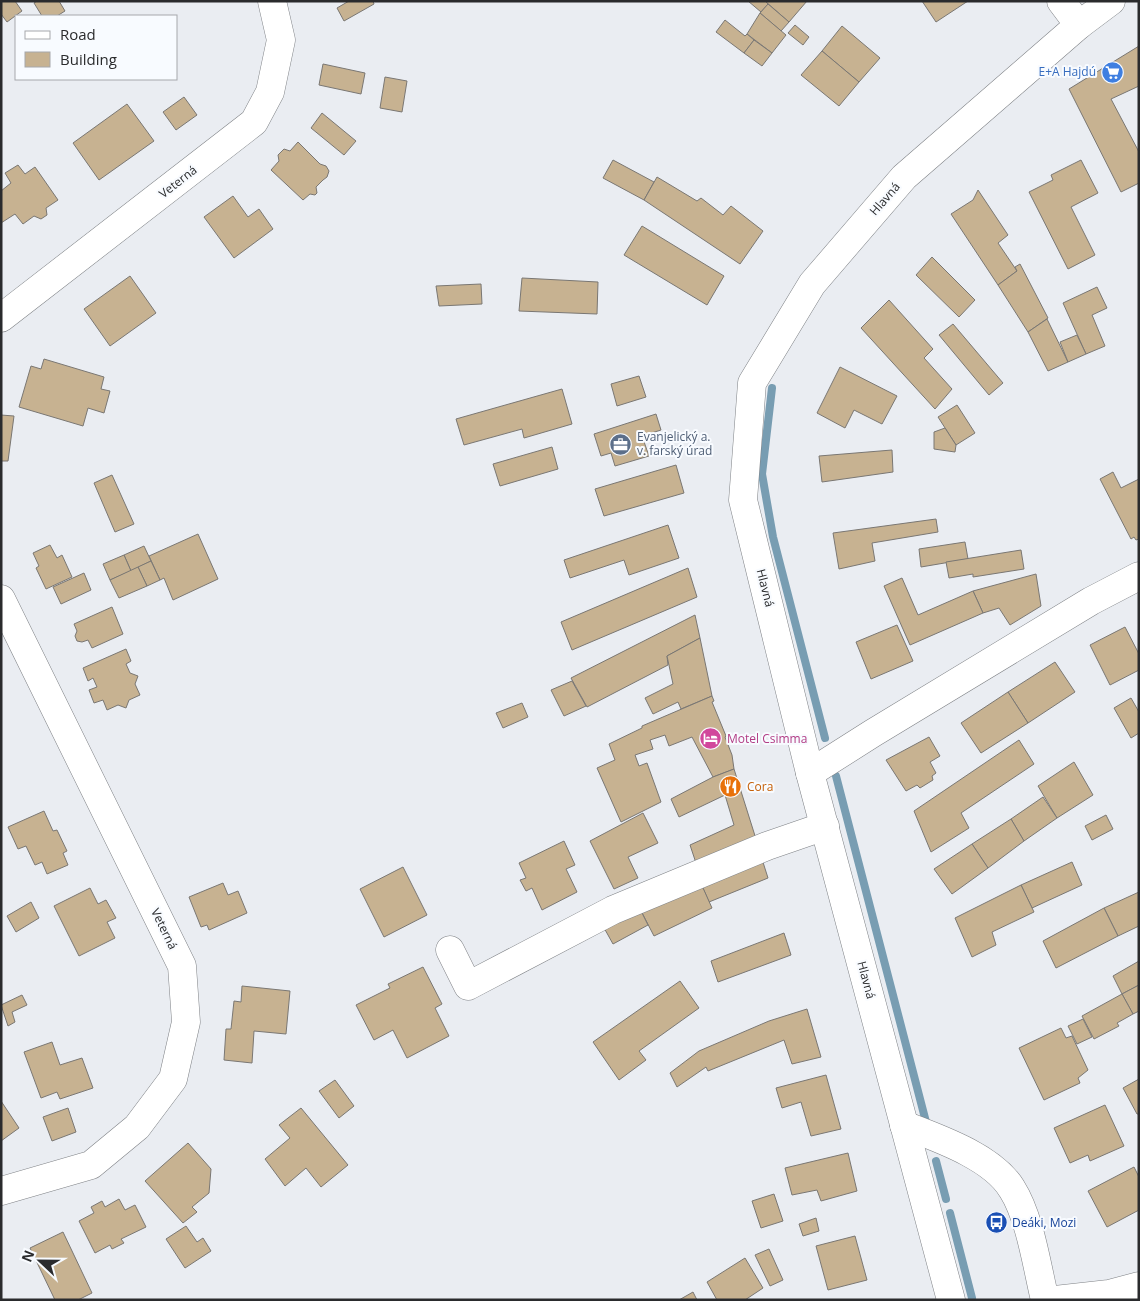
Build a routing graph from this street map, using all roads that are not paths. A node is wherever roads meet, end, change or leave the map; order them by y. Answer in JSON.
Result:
{"nodes":[{"id":1,"x":272,"y":1,"type":"edge"},
{"id":2,"x":1062,"y":1,"type":"edge"},
{"id":3,"x":1111,"y":1,"type":"edge"},
{"id":4,"x":1079,"y":25,"type":"junction"},
{"id":5,"x":1,"y":318,"type":"edge"},
{"id":6,"x":1139,"y":576,"type":"edge"},
{"id":7,"x":1,"y":598,"type":"edge"},
{"id":8,"x":810,"y":773,"type":"junction"},
{"id":9,"x":825,"y":826,"type":"junction"},
{"id":10,"x":450,"y":950,"type":"dead end"},
{"id":11,"x":904,"y":1125,"type":"junction"},
{"id":12,"x":1,"y":1191,"type":"edge"},
{"id":13,"x":1139,"y":1286,"type":"edge"},
{"id":14,"x":951,"y":1300,"type":"edge"},
{"id":15,"x":1045,"y":1300,"type":"edge"},
{"id":16,"x":1055,"y":1300,"type":"edge"}],
"edges":[{"from":1,"to":5,"type":"street","name":"Veterná"},
{"from":2,"to":4,"type":"street"},
{"from":3,"to":4,"type":"street","name":"Hlavná"},
{"from":4,"to":8,"type":"street","name":"Hlavná"},
{"from":6,"to":8,"type":"street"},
{"from":7,"to":12,"type":"street","name":"Veterná"},
{"from":8,"to":9,"type":"street","name":"Hlavná"},
{"from":9,"to":10,"type":"street"},
{"from":9,"to":11,"type":"street","name":"Hlavná"},
{"from":11,"to":14,"type":"street","name":"Hlavná"},
{"from":11,"to":15,"type":"street"},
{"from":13,"to":16,"type":"street"}]}
